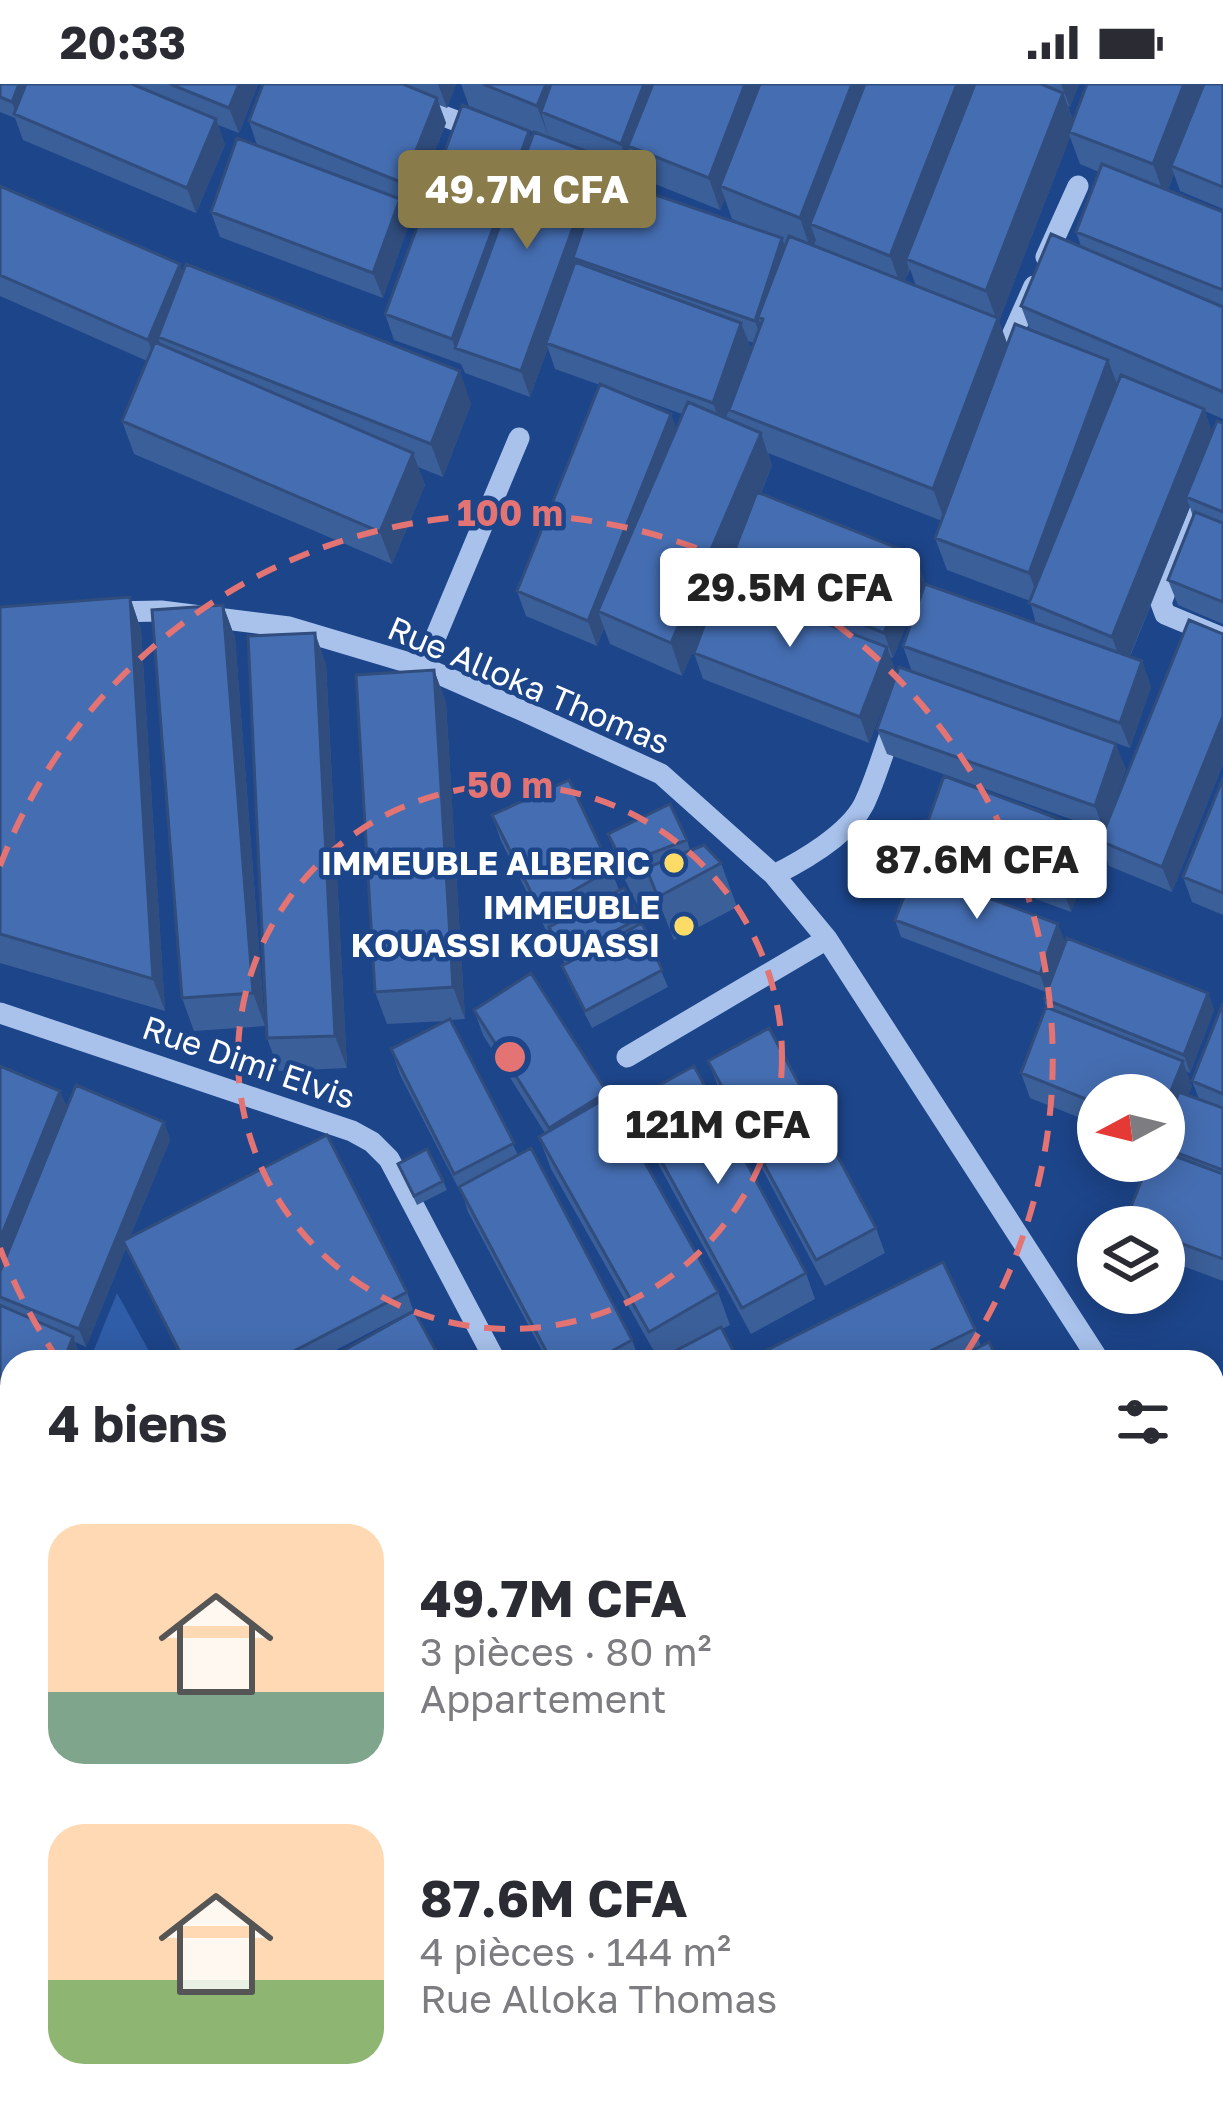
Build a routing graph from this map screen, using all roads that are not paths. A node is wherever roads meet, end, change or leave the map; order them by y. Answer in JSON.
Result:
{"nodes":[{"id":1,"x":398,"y":99,"type":"edge"},
{"id":2,"x":499,"y":136,"type":"edge"},
{"id":3,"x":1078,"y":187,"type":"dead end"},
{"id":4,"x":988,"y":331,"type":"edge"},
{"id":5,"x":519,"y":438,"type":"dead end"},
{"id":6,"x":1210,"y":470,"type":"edge"},
{"id":7,"x":92,"y":613,"type":"edge"},
{"id":8,"x":1223,"y":638,"type":"edge"},
{"id":9,"x":422,"y":668,"type":"junction"},
{"id":10,"x":902,"y":700,"type":"edge"},
{"id":11,"x":774,"y":875,"type":"junction"},
{"id":12,"x":827,"y":939,"type":"junction"},
{"id":13,"x":0,"y":1012,"type":"edge"},
{"id":14,"x":627,"y":1057,"type":"dead end"},
{"id":15,"x":490,"y":1350,"type":"edge"},
{"id":16,"x":1092,"y":1350,"type":"edge"}],
"edges":[{"from":1,"to":2,"type":"street"},
{"from":3,"to":4,"type":"street"},
{"from":5,"to":9,"type":"street"},
{"from":6,"to":8,"type":"street"},
{"from":7,"to":9,"type":"street","name":"Rue Alloka Thomas"},
{"from":9,"to":11,"type":"street","name":"Rue Alloka Thomas"},
{"from":10,"to":11,"type":"street"},
{"from":11,"to":12,"type":"street","name":"Rue Alloka Thomas"},
{"from":12,"to":14,"type":"street"},
{"from":12,"to":16,"type":"street","name":"Rue Alloka Thomas"},
{"from":13,"to":15,"type":"street","name":"Rue Dimi Elvis"}]}
